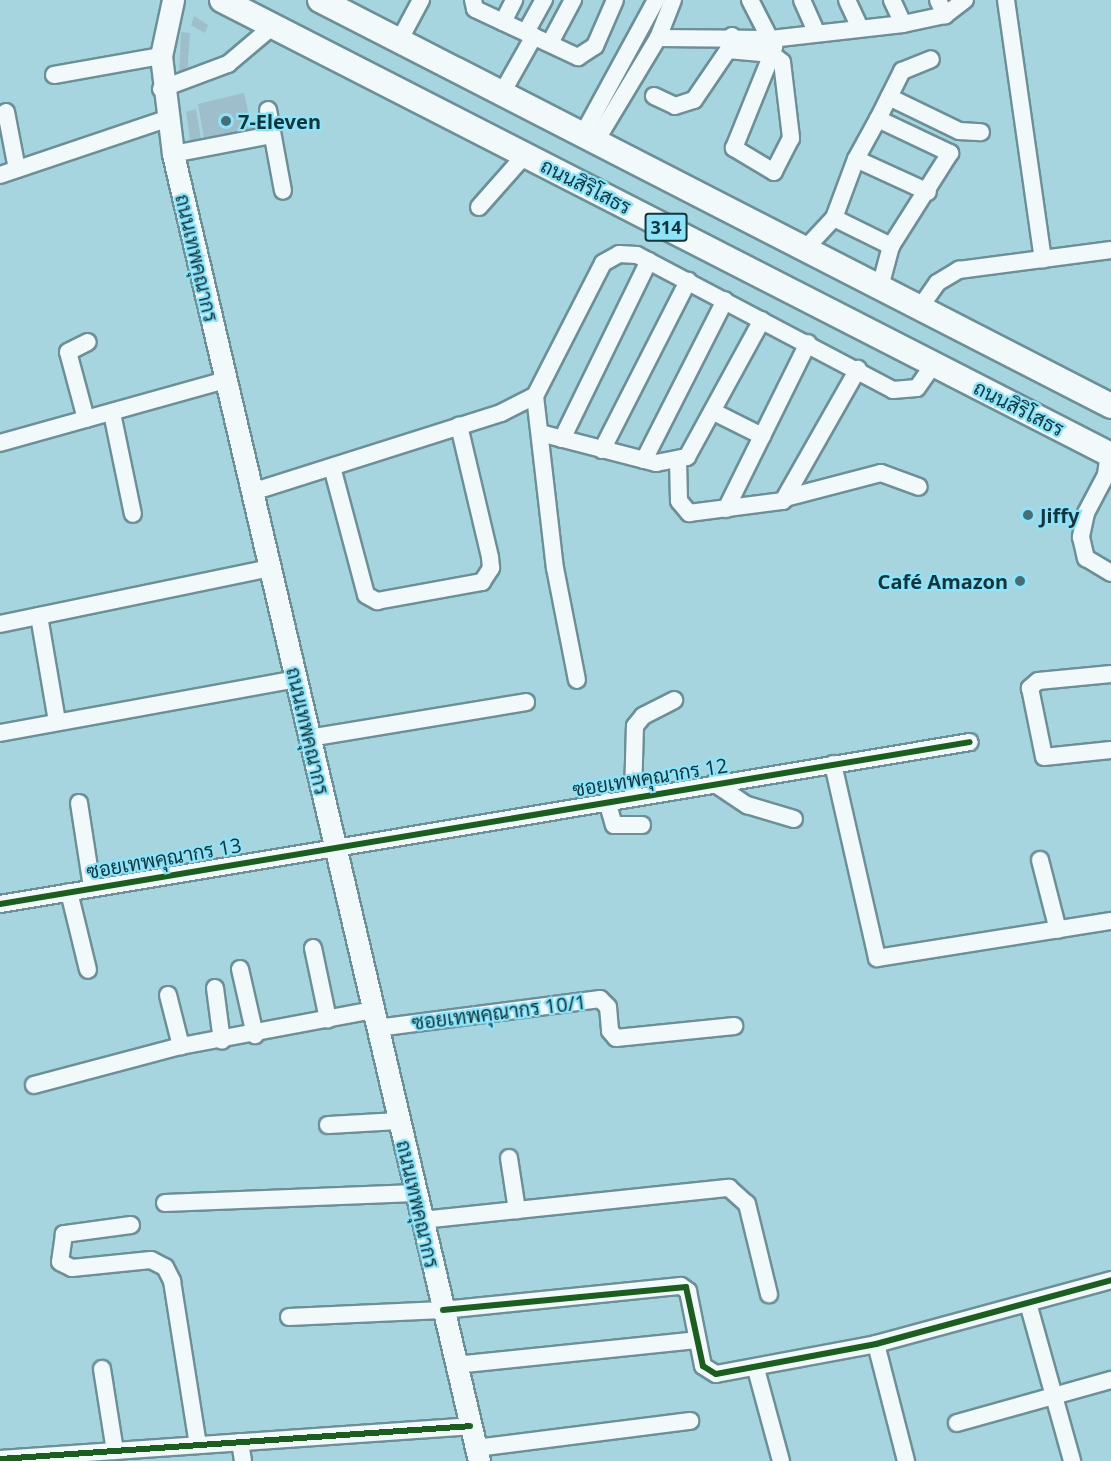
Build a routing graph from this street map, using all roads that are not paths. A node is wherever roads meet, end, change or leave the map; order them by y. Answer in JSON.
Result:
{"nodes":[{"id":1,"x":173,"y":0,"type":"edge"},
{"id":2,"x":222,"y":0,"type":"edge"},
{"id":3,"x":320,"y":0,"type":"edge"},
{"id":4,"x":421,"y":0,"type":"edge"},
{"id":5,"x":473,"y":0,"type":"edge"},
{"id":6,"x":514,"y":0,"type":"edge"},
{"id":7,"x":544,"y":0,"type":"edge"},
{"id":8,"x":573,"y":0,"type":"edge"},
{"id":9,"x":615,"y":0,"type":"edge"},
{"id":10,"x":750,"y":0,"type":"edge"},
{"id":11,"x":802,"y":0,"type":"edge"},
{"id":12,"x":847,"y":0,"type":"edge"},
{"id":13,"x":892,"y":0,"type":"edge"},
{"id":14,"x":965,"y":0,"type":"edge"},
{"id":15,"x":1009,"y":0,"type":"edge"},
{"id":16,"x":664,"y":2,"type":"edge"},
{"id":17,"x":942,"y":8,"type":"edge"},
{"id":18,"x":503,"y":21,"type":"junction"},
{"id":19,"x":903,"y":24,"type":"junction"},
{"id":20,"x":273,"y":26,"type":"junction"},
{"id":21,"x":860,"y":28,"type":"junction"},
{"id":22,"x":817,"y":33,"type":"junction"},
{"id":23,"x":530,"y":34,"type":"junction"},
{"id":24,"x":658,"y":38,"type":"junction"},
{"id":25,"x":399,"y":41,"type":"junction"},
{"id":26,"x":550,"y":43,"type":"junction"},
{"id":27,"x":730,"y":43,"type":"junction"},
{"id":28,"x":773,"y":50,"type":"junction"},
{"id":29,"x":161,"y":56,"type":"junction"},
{"id":30,"x":932,"y":59,"type":"dead end"},
{"id":31,"x":54,"y":75,"type":"dead end"},
{"id":32,"x":161,"y":89,"type":"junction"},
{"id":33,"x":502,"y":93,"type":"junction"},
{"id":34,"x":654,"y":96,"type":"dead end"},
{"id":35,"x":889,"y":97,"type":"junction"},
{"id":36,"x":267,"y":111,"type":"dead end"},
{"id":37,"x":6,"y":112,"type":"dead end"},
{"id":38,"x":166,"y":119,"type":"junction"},
{"id":39,"x":878,"y":119,"type":"junction"},
{"id":40,"x":959,"y":131,"type":"junction"},
{"id":41,"x":981,"y":132,"type":"dead end"},
{"id":42,"x":272,"y":135,"type":"junction"},
{"id":43,"x":590,"y":137,"type":"junction"},
{"id":44,"x":950,"y":153,"type":"junction"},
{"id":45,"x":173,"y":154,"type":"junction"},
{"id":46,"x":525,"y":155,"type":"junction"},
{"id":47,"x":856,"y":159,"type":"junction"},
{"id":48,"x":17,"y":169,"type":"junction"},
{"id":49,"x":0,"y":175,"type":"edge"},
{"id":50,"x":283,"y":191,"type":"dead end"},
{"id":51,"x":927,"y":192,"type":"junction"},
{"id":52,"x":479,"y":207,"type":"dead end"},
{"id":53,"x":834,"y":218,"type":"junction"},
{"id":54,"x":891,"y":246,"type":"junction"},
{"id":55,"x":805,"y":249,"type":"junction"},
{"id":56,"x":1111,"y":250,"type":"edge"},
{"id":57,"x":1043,"y":259,"type":"junction"},
{"id":58,"x":649,"y":261,"type":"junction"},
{"id":59,"x":688,"y":281,"type":"junction"},
{"id":60,"x":880,"y":287,"type":"junction"},
{"id":61,"x":724,"y":300,"type":"junction"},
{"id":62,"x":919,"y":309,"type":"junction"},
{"id":63,"x":762,"y":320,"type":"junction"},
{"id":64,"x":88,"y":342,"type":"dead end"},
{"id":65,"x":808,"y":343,"type":"junction"},
{"id":66,"x":934,"y":364,"type":"junction"},
{"id":67,"x":858,"y":369,"type":"junction"},
{"id":68,"x":226,"y":380,"type":"junction"},
{"id":69,"x":536,"y":396,"type":"junction"},
{"id":70,"x":1111,"y":406,"type":"edge"},
{"id":71,"x":714,"y":412,"type":"junction"},
{"id":72,"x":112,"y":413,"type":"junction"},
{"id":73,"x":86,"y":419,"type":"junction"},
{"id":74,"x":459,"y":426,"type":"junction"},
{"id":75,"x":540,"y":434,"type":"junction"},
{"id":76,"x":762,"y":436,"type":"junction"},
{"id":77,"x":562,"y":439,"type":"junction"},
{"id":78,"x":0,"y":443,"type":"edge"},
{"id":79,"x":602,"y":450,"type":"junction"},
{"id":80,"x":1110,"y":454,"type":"edge"},
{"id":81,"x":644,"y":460,"type":"junction"},
{"id":82,"x":678,"y":460,"type":"junction"},
{"id":83,"x":332,"y":466,"type":"junction"},
{"id":84,"x":919,"y":487,"type":"dead end"},
{"id":85,"x":1105,"y":490,"type":"edge"},
{"id":86,"x":252,"y":492,"type":"junction"},
{"id":87,"x":789,"y":496,"type":"junction"},
{"id":88,"x":726,"y":509,"type":"junction"},
{"id":89,"x":134,"y":514,"type":"dead end"},
{"id":90,"x":270,"y":568,"type":"junction"},
{"id":91,"x":1111,"y":573,"type":"edge"},
{"id":92,"x":39,"y":616,"type":"junction"},
{"id":93,"x":0,"y":624,"type":"edge"},
{"id":94,"x":1111,"y":674,"type":"edge"},
{"id":95,"x":296,"y":678,"type":"junction"},
{"id":96,"x":577,"y":680,"type":"dead end"},
{"id":97,"x":674,"y":700,"type":"dead end"},
{"id":98,"x":526,"y":702,"type":"dead end"},
{"id":99,"x":57,"y":721,"type":"junction"},
{"id":100,"x":0,"y":733,"type":"edge"},
{"id":101,"x":309,"y":738,"type":"junction"},
{"id":102,"x":970,"y":742,"type":"dead end"},
{"id":103,"x":1111,"y":750,"type":"edge"},
{"id":104,"x":833,"y":764,"type":"junction"},
{"id":105,"x":714,"y":783,"type":"junction"},
{"id":106,"x":633,"y":796,"type":"junction"},
{"id":107,"x":607,"y":801,"type":"junction"},
{"id":108,"x":79,"y":803,"type":"dead end"},
{"id":109,"x":794,"y":819,"type":"dead end"},
{"id":110,"x":642,"y":825,"type":"dead end"},
{"id":111,"x":334,"y":844,"type":"junction"},
{"id":112,"x":1040,"y":860,"type":"dead end"},
{"id":113,"x":92,"y":887,"type":"junction"},
{"id":114,"x":69,"y":892,"type":"junction"},
{"id":115,"x":0,"y":904,"type":"edge"},
{"id":116,"x":1111,"y":921,"type":"edge"},
{"id":117,"x":1058,"y":930,"type":"junction"},
{"id":118,"x":313,"y":948,"type":"dead end"},
{"id":119,"x":240,"y":969,"type":"dead end"},
{"id":120,"x":88,"y":970,"type":"dead end"},
{"id":121,"x":215,"y":988,"type":"dead end"},
{"id":122,"x":168,"y":995,"type":"dead end"},
{"id":123,"x":328,"y":1019,"type":"junction"},
{"id":124,"x":375,"y":1019,"type":"junction"},
{"id":125,"x":734,"y":1026,"type":"dead end"},
{"id":126,"x":255,"y":1035,"type":"junction"},
{"id":127,"x":222,"y":1041,"type":"junction"},
{"id":128,"x":181,"y":1047,"type":"junction"},
{"id":129,"x":34,"y":1085,"type":"dead end"},
{"id":130,"x":399,"y":1121,"type":"junction"},
{"id":131,"x":328,"y":1125,"type":"dead end"},
{"id":132,"x":509,"y":1158,"type":"dead end"},
{"id":133,"x":416,"y":1193,"type":"junction"},
{"id":134,"x":165,"y":1203,"type":"dead end"},
{"id":135,"x":517,"y":1210,"type":"junction"},
{"id":136,"x":422,"y":1220,"type":"junction"},
{"id":137,"x":131,"y":1225,"type":"dead end"},
{"id":138,"x":1111,"y":1280,"type":"edge"},
{"id":139,"x":769,"y":1294,"type":"dead end"},
{"id":140,"x":1028,"y":1303,"type":"junction"},
{"id":141,"x":443,"y":1310,"type":"junction"},
{"id":142,"x":289,"y":1317,"type":"dead end"},
{"id":143,"x":696,"y":1340,"type":"junction"},
{"id":144,"x":876,"y":1344,"type":"junction"},
{"id":145,"x":456,"y":1365,"type":"junction"},
{"id":146,"x":102,"y":1369,"type":"dead end"},
{"id":147,"x":756,"y":1369,"type":"junction"},
{"id":148,"x":1111,"y":1380,"type":"edge"},
{"id":149,"x":1054,"y":1396,"type":"junction"},
{"id":150,"x":690,"y":1421,"type":"dead end"},
{"id":151,"x":957,"y":1423,"type":"dead end"},
{"id":152,"x":470,"y":1426,"type":"junction"},
{"id":153,"x":240,"y":1442,"type":"junction"},
{"id":154,"x":198,"y":1445,"type":"junction"},
{"id":155,"x":115,"y":1450,"type":"junction"},
{"id":156,"x":477,"y":1455,"type":"edge"},
{"id":157,"x":0,"y":1459,"type":"edge"},
{"id":158,"x":243,"y":1461,"type":"edge"},
{"id":159,"x":781,"y":1461,"type":"edge"},
{"id":160,"x":906,"y":1461,"type":"edge"},
{"id":161,"x":1072,"y":1461,"type":"edge"}],
"edges":[{"from":1,"to":29,"type":"main road","name":"ถนนเทพคุณากร"},
{"from":2,"to":20,"type":"highway","name":"ถนนสิริโสธร","number":"314"},
{"from":3,"to":25,"type":"highway","number":"314"},
{"from":4,"to":25,"type":"street"},
{"from":5,"to":18,"type":"street"},
{"from":6,"to":18,"type":"street"},
{"from":7,"to":23,"type":"street"},
{"from":8,"to":26,"type":"street"},
{"from":9,"to":26,"type":"street"},
{"from":10,"to":28,"type":"street"},
{"from":11,"to":22,"type":"street"},
{"from":12,"to":21,"type":"street"},
{"from":13,"to":19,"type":"street"},
{"from":14,"to":17,"type":"street"},
{"from":15,"to":57,"type":"street"},
{"from":16,"to":24,"type":"street"},
{"from":16,"to":43,"type":"street"},
{"from":17,"to":19,"type":"street"},
{"from":18,"to":23,"type":"street"},
{"from":19,"to":21,"type":"street"},
{"from":20,"to":32,"type":"street"},
{"from":20,"to":46,"type":"highway","name":"ถนนสิริโสธร","number":"314"},
{"from":21,"to":22,"type":"street"},
{"from":22,"to":28,"type":"street"},
{"from":23,"to":26,"type":"street"},
{"from":23,"to":33,"type":"street"},
{"from":24,"to":27,"type":"street"},
{"from":24,"to":43,"type":"street"},
{"from":25,"to":33,"type":"highway","number":"314"},
{"from":27,"to":28,"type":"street"},
{"from":27,"to":34,"type":"street"},
{"from":28,"to":28,"type":"street"},
{"from":29,"to":31,"type":"street"},
{"from":29,"to":32,"type":"main road","name":"ถนนเทพคุณากร"},
{"from":30,"to":35,"type":"street"},
{"from":32,"to":38,"type":"main road","name":"ถนนเทพคุณากร"},
{"from":33,"to":43,"type":"highway","number":"314"},
{"from":35,"to":39,"type":"street"},
{"from":35,"to":40,"type":"street"},
{"from":36,"to":42,"type":"street"},
{"from":37,"to":48,"type":"street"},
{"from":38,"to":45,"type":"main road","name":"ถนนเทพคุณากร"},
{"from":38,"to":48,"type":"street"},
{"from":39,"to":44,"type":"street"},
{"from":39,"to":47,"type":"street"},
{"from":40,"to":41,"type":"street"},
{"from":40,"to":44,"type":"street"},
{"from":42,"to":45,"type":"street"},
{"from":42,"to":50,"type":"street"},
{"from":43,"to":55,"type":"highway","number":"314"},
{"from":44,"to":51,"type":"street"},
{"from":45,"to":68,"type":"main road","name":"ถนนเทพคุณากร"},
{"from":46,"to":52,"type":"street"},
{"from":46,"to":66,"type":"highway","name":"ถนนสิริโสธร","number":"314"},
{"from":47,"to":51,"type":"street"},
{"from":47,"to":53,"type":"street"},
{"from":48,"to":49,"type":"street"},
{"from":51,"to":54,"type":"street"},
{"from":53,"to":54,"type":"street"},
{"from":53,"to":55,"type":"street"},
{"from":54,"to":60,"type":"street"},
{"from":55,"to":60,"type":"highway","number":"314"},
{"from":56,"to":57,"type":"street"},
{"from":57,"to":62,"type":"street"},
{"from":58,"to":59,"type":"street"},
{"from":58,"to":69,"type":"street"},
{"from":58,"to":77,"type":"street"},
{"from":59,"to":61,"type":"street"},
{"from":59,"to":79,"type":"street"},
{"from":60,"to":62,"type":"highway","number":"314"},
{"from":61,"to":63,"type":"street"},
{"from":61,"to":81,"type":"street"},
{"from":62,"to":70,"type":"highway","number":"314"},
{"from":63,"to":65,"type":"street"},
{"from":63,"to":71,"type":"street"},
{"from":64,"to":73,"type":"street"},
{"from":65,"to":67,"type":"street"},
{"from":65,"to":76,"type":"street"},
{"from":66,"to":67,"type":"street"},
{"from":66,"to":80,"type":"highway","name":"ถนนสิริโสธร","number":"314"},
{"from":67,"to":87,"type":"street"},
{"from":68,"to":72,"type":"street"},
{"from":68,"to":86,"type":"main road","name":"ถนนเทพคุณากร"},
{"from":69,"to":74,"type":"street"},
{"from":69,"to":75,"type":"street"},
{"from":71,"to":76,"type":"street"},
{"from":71,"to":82,"type":"street"},
{"from":72,"to":73,"type":"street"},
{"from":72,"to":89,"type":"street"},
{"from":73,"to":78,"type":"street"},
{"from":74,"to":83,"type":"street"},
{"from":74,"to":83,"type":"street"},
{"from":75,"to":77,"type":"street"},
{"from":75,"to":96,"type":"street"},
{"from":76,"to":88,"type":"street"},
{"from":77,"to":79,"type":"street"},
{"from":79,"to":81,"type":"street"},
{"from":80,"to":85,"type":"street"},
{"from":81,"to":82,"type":"street"},
{"from":82,"to":88,"type":"street"},
{"from":83,"to":86,"type":"street"},
{"from":84,"to":87,"type":"street"},
{"from":85,"to":91,"type":"street"},
{"from":86,"to":90,"type":"main road","name":"ถนนเทพคุณากร"},
{"from":87,"to":88,"type":"street"},
{"from":90,"to":92,"type":"street"},
{"from":90,"to":95,"type":"main road","name":"ถนนเทพคุณากร"},
{"from":92,"to":93,"type":"street"},
{"from":92,"to":99,"type":"street"},
{"from":94,"to":103,"type":"street"},
{"from":95,"to":99,"type":"street"},
{"from":95,"to":101,"type":"main road","name":"ถนนเทพคุณากร"},
{"from":97,"to":106,"type":"street"},
{"from":98,"to":101,"type":"street"},
{"from":99,"to":100,"type":"street"},
{"from":101,"to":111,"type":"main road","name":"ถนนเทพคุณากร"},
{"from":102,"to":104,"type":"street","name":"ซอยเทพคุณากร 12"},
{"from":104,"to":105,"type":"street","name":"ซอยเทพคุณากร 12"},
{"from":104,"to":117,"type":"street"},
{"from":105,"to":106,"type":"street","name":"ซอยเทพคุณากร 12"},
{"from":105,"to":109,"type":"street"},
{"from":106,"to":107,"type":"street","name":"ซอยเทพคุณากร 12"},
{"from":107,"to":110,"type":"street"},
{"from":107,"to":111,"type":"street","name":"ซอยเทพคุณากร 12"},
{"from":108,"to":113,"type":"street"},
{"from":111,"to":113,"type":"street","name":"ซอยเทพคุณากร 13"},
{"from":111,"to":124,"type":"main road","name":"ถนนเทพคุณากร"},
{"from":112,"to":117,"type":"street"},
{"from":113,"to":114,"type":"street","name":"ซอยเทพคุณากร 13"},
{"from":114,"to":115,"type":"street","name":"ซอยเทพคุณากร 13"},
{"from":114,"to":120,"type":"street"},
{"from":116,"to":117,"type":"street"},
{"from":118,"to":123,"type":"street"},
{"from":119,"to":126,"type":"street"},
{"from":121,"to":127,"type":"street"},
{"from":122,"to":128,"type":"street"},
{"from":123,"to":124,"type":"street"},
{"from":123,"to":126,"type":"street"},
{"from":124,"to":125,"type":"street","name":"ซอยเทพคุณากร 10/1"},
{"from":124,"to":130,"type":"main road","name":"ถนนเทพคุณากร"},
{"from":126,"to":127,"type":"street"},
{"from":127,"to":128,"type":"street"},
{"from":128,"to":129,"type":"street"},
{"from":130,"to":131,"type":"street"},
{"from":130,"to":133,"type":"main road","name":"ถนนเทพคุณากร"},
{"from":132,"to":135,"type":"street"},
{"from":133,"to":134,"type":"street"},
{"from":133,"to":136,"type":"main road","name":"ถนนเทพคุณากร"},
{"from":135,"to":136,"type":"street"},
{"from":135,"to":139,"type":"street"},
{"from":136,"to":141,"type":"main road","name":"ถนนเทพคุณากร"},
{"from":137,"to":154,"type":"street"},
{"from":138,"to":140,"type":"street"},
{"from":140,"to":144,"type":"street"},
{"from":140,"to":149,"type":"street"},
{"from":141,"to":142,"type":"street"},
{"from":141,"to":143,"type":"street"},
{"from":141,"to":145,"type":"main road","name":"ถนนเทพคุณากร"},
{"from":143,"to":145,"type":"street"},
{"from":143,"to":147,"type":"street"},
{"from":144,"to":147,"type":"street"},
{"from":144,"to":160,"type":"street"},
{"from":145,"to":152,"type":"main road","name":"ถนนเทพคุณากร"},
{"from":146,"to":155,"type":"street"},
{"from":147,"to":159,"type":"street"},
{"from":148,"to":149,"type":"street"},
{"from":149,"to":151,"type":"street"},
{"from":149,"to":161,"type":"street"},
{"from":150,"to":156,"type":"street"},
{"from":152,"to":153,"type":"street"},
{"from":152,"to":156,"type":"main road","name":"ถนนเทพคุณากร"},
{"from":153,"to":154,"type":"street"},
{"from":153,"to":158,"type":"street"},
{"from":154,"to":155,"type":"street"},
{"from":155,"to":157,"type":"street"}]}
